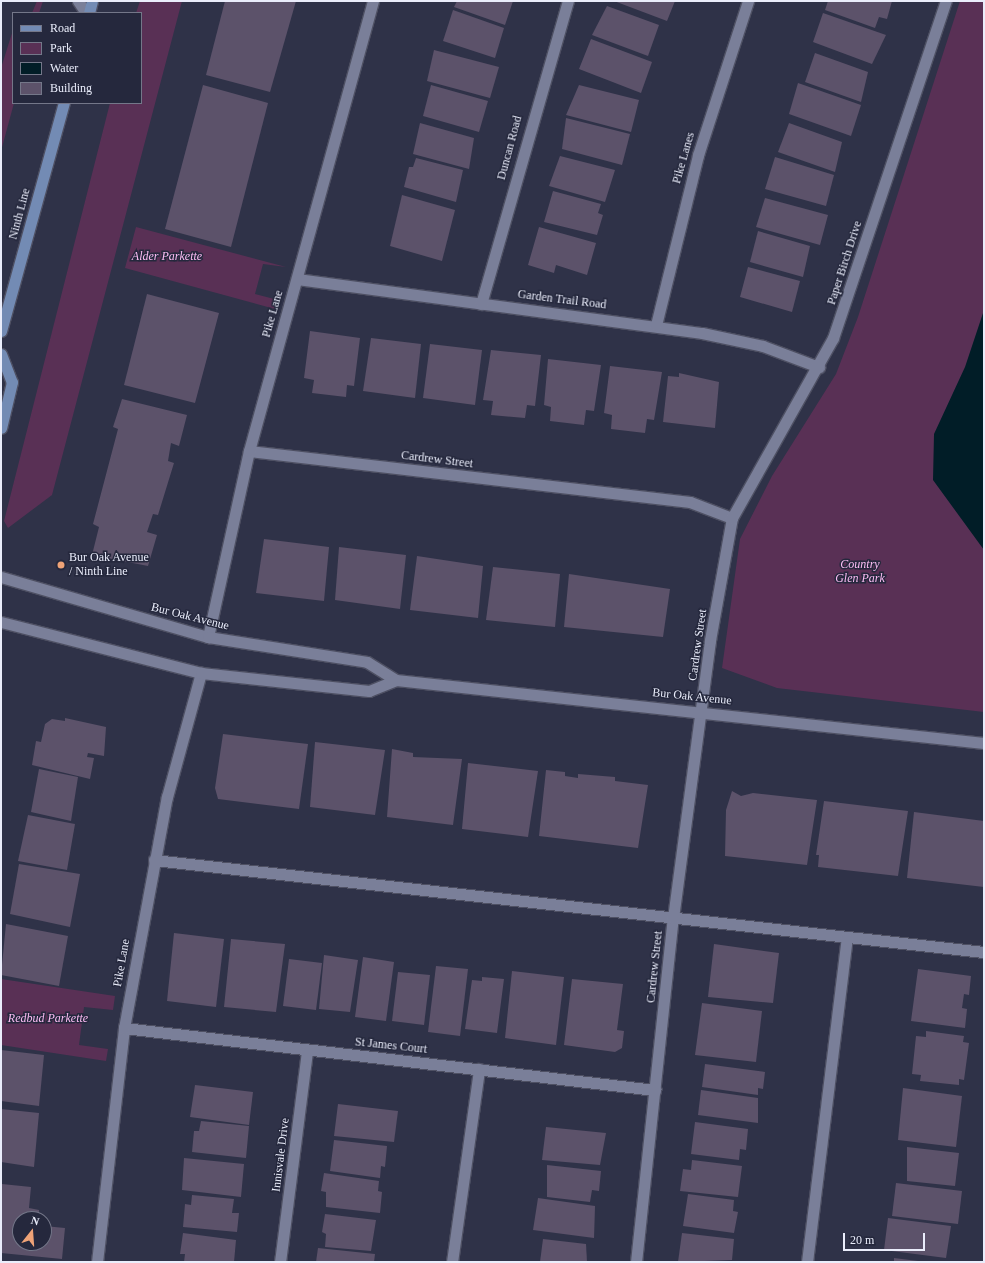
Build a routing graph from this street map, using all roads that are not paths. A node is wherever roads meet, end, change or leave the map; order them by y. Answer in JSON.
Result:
{"nodes":[{"id":1,"x":78,"y":1,"type":"edge"},
{"id":2,"x":92,"y":1,"type":"edge"},
{"id":3,"x":373,"y":1,"type":"edge"},
{"id":4,"x":568,"y":1,"type":"edge"},
{"id":5,"x":748,"y":1,"type":"edge"},
{"id":6,"x":946,"y":1,"type":"edge"},
{"id":7,"x":86,"y":12,"type":"edge"},
{"id":8,"x":87,"y":12,"type":"edge"},
{"id":9,"x":64,"y":104,"type":"edge"},
{"id":10,"x":297,"y":279,"type":"junction"},
{"id":11,"x":481,"y":304,"type":"junction"},
{"id":12,"x":656,"y":326,"type":"junction"},
{"id":13,"x":1,"y":331,"type":"edge"},
{"id":14,"x":1,"y":354,"type":"edge"},
{"id":15,"x":819,"y":367,"type":"junction"},
{"id":16,"x":1,"y":428,"type":"edge"},
{"id":17,"x":249,"y":451,"type":"junction"},
{"id":18,"x":732,"y":518,"type":"junction"},
{"id":19,"x":1,"y":577,"type":"edge"},
{"id":20,"x":1,"y":622,"type":"edge"},
{"id":21,"x":208,"y":637,"type":"junction"},
{"id":22,"x":201,"y":673,"type":"junction"},
{"id":23,"x":396,"y":680,"type":"junction"},
{"id":24,"x":702,"y":711,"type":"junction"},
{"id":25,"x":984,"y":743,"type":"edge"},
{"id":26,"x":154,"y":860,"type":"junction"},
{"id":27,"x":673,"y":918,"type":"junction"},
{"id":28,"x":847,"y":938,"type":"junction"},
{"id":29,"x":984,"y":952,"type":"edge"},
{"id":30,"x":124,"y":1028,"type":"junction"},
{"id":31,"x":307,"y":1050,"type":"junction"},
{"id":32,"x":479,"y":1068,"type":"junction"},
{"id":33,"x":655,"y":1090,"type":"junction"},
{"id":34,"x":98,"y":1262,"type":"edge"},
{"id":35,"x":280,"y":1262,"type":"edge"},
{"id":36,"x":452,"y":1262,"type":"edge"},
{"id":37,"x":636,"y":1262,"type":"edge"},
{"id":38,"x":807,"y":1262,"type":"edge"}],
"edges":[{"from":1,"to":7,"type":"street"},
{"from":2,"to":8,"type":"main road"},
{"from":3,"to":10,"type":"street","name":"Pike Lane"},
{"from":4,"to":11,"type":"street","name":"Duncan Road"},
{"from":5,"to":12,"type":"street","name":"Pike Lanes"},
{"from":6,"to":15,"type":"street","name":"Paper Birch Drive"},
{"from":9,"to":13,"type":"main road","name":"Ninth Line"},
{"from":10,"to":11,"type":"street","name":"Garden Trail Road"},
{"from":10,"to":17,"type":"street","name":"Pike Lane"},
{"from":11,"to":12,"type":"street","name":"Garden Trail Road"},
{"from":12,"to":15,"type":"street","name":"Garden Trail Road"},
{"from":14,"to":16,"type":"main road"},
{"from":15,"to":18,"type":"street","name":"Paper Birch Drive"},
{"from":17,"to":18,"type":"street","name":"Cardrew Street"},
{"from":17,"to":21,"type":"street","name":"Pike Lane"},
{"from":18,"to":24,"type":"street","name":"Cardrew Street"},
{"from":19,"to":21,"type":"street","name":"Bur Oak Avenue"},
{"from":20,"to":22,"type":"street","name":"Bur Oak Avenue"},
{"from":21,"to":23,"type":"street","name":"Bur Oak Avenue"},
{"from":22,"to":23,"type":"street","name":"Bur Oak Avenue"},
{"from":22,"to":26,"type":"street","name":"Pike Lane"},
{"from":23,"to":24,"type":"street","name":"Bur Oak Avenue"},
{"from":24,"to":25,"type":"street","name":"Bur Oak Avenue"},
{"from":24,"to":27,"type":"street","name":"Cardrew Street"},
{"from":26,"to":27,"type":"street"},
{"from":26,"to":30,"type":"street","name":"Pike Lane"},
{"from":27,"to":28,"type":"street"},
{"from":27,"to":33,"type":"street","name":"Cardrew Street"},
{"from":28,"to":29,"type":"street"},
{"from":28,"to":38,"type":"street"},
{"from":30,"to":31,"type":"street","name":"St James Court"},
{"from":30,"to":34,"type":"street","name":"Pike Lane"},
{"from":31,"to":32,"type":"street","name":"St James Court"},
{"from":31,"to":35,"type":"street","name":"Innisvale Drive"},
{"from":32,"to":33,"type":"street","name":"St James Court"},
{"from":32,"to":36,"type":"street"},
{"from":33,"to":37,"type":"street","name":"Cardrew Street"}]}
